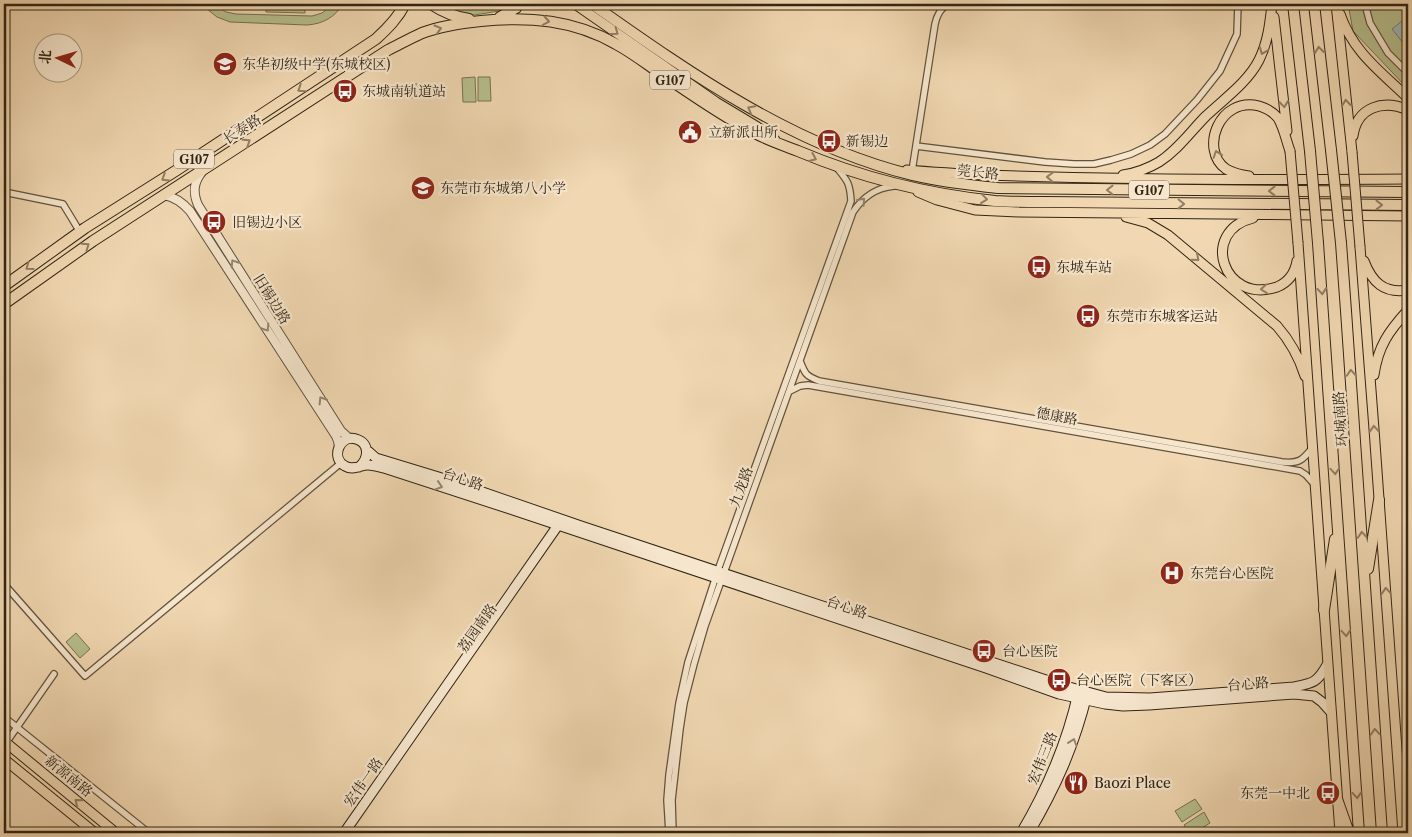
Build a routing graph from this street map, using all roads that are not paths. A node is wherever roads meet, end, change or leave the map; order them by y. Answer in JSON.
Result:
{"nodes":[{"id":1,"x":405,"y":4,"type":"edge"},
{"id":2,"x":431,"y":4,"type":"edge"},
{"id":3,"x":518,"y":4,"type":"edge"},
{"id":4,"x":575,"y":4,"type":"edge"},
{"id":5,"x":592,"y":4,"type":"edge"},
{"id":6,"x":948,"y":4,"type":"edge"},
{"id":7,"x":1156,"y":4,"type":"edge"},
{"id":8,"x":1238,"y":4,"type":"edge"},
{"id":9,"x":1272,"y":4,"type":"edge"},
{"id":10,"x":1293,"y":4,"type":"edge"},
{"id":11,"x":1314,"y":4,"type":"edge"},
{"id":12,"x":1336,"y":4,"type":"edge"},
{"id":13,"x":1366,"y":4,"type":"edge"},
{"id":14,"x":497,"y":19,"type":"junction"},
{"id":15,"x":483,"y":20,"type":"junction"},
{"id":16,"x":1408,"y":73,"type":"edge"},
{"id":17,"x":1408,"y":98,"type":"edge"},
{"id":18,"x":1408,"y":110,"type":"edge"},
{"id":19,"x":781,"y":145,"type":"junction"},
{"id":20,"x":916,"y":146,"type":"junction"},
{"id":21,"x":1290,"y":151,"type":"junction"},
{"id":22,"x":1352,"y":152,"type":"junction"},
{"id":23,"x":836,"y":167,"type":"junction"},
{"id":24,"x":206,"y":168,"type":"junction"},
{"id":25,"x":892,"y":170,"type":"junction"},
{"id":26,"x":912,"y":171,"type":"junction"},
{"id":27,"x":1408,"y":175,"type":"edge"},
{"id":28,"x":1107,"y":178,"type":"junction"},
{"id":29,"x":1389,"y":179,"type":"junction"},
{"id":30,"x":1408,"y":179,"type":"edge"},
{"id":31,"x":1274,"y":180,"type":"junction"},
{"id":32,"x":901,"y":186,"type":"junction"},
{"id":33,"x":4,"y":192,"type":"edge"},
{"id":34,"x":1408,"y":192,"type":"edge"},
{"id":35,"x":164,"y":196,"type":"junction"},
{"id":36,"x":1408,"y":205,"type":"edge"},
{"id":37,"x":1108,"y":213,"type":"junction"},
{"id":38,"x":1275,"y":215,"type":"junction"},
{"id":39,"x":1408,"y":217,"type":"edge"},
{"id":40,"x":80,"y":232,"type":"junction"},
{"id":41,"x":1298,"y":243,"type":"junction"},
{"id":42,"x":1360,"y":247,"type":"junction"},
{"id":43,"x":4,"y":286,"type":"edge"},
{"id":44,"x":1408,"y":290,"type":"edge"},
{"id":45,"x":4,"y":304,"type":"edge"},
{"id":46,"x":1408,"y":310,"type":"edge"},
{"id":47,"x":800,"y":361,"type":"junction"},
{"id":48,"x":790,"y":391,"type":"junction"},
{"id":49,"x":1310,"y":396,"type":"junction"},
{"id":50,"x":1372,"y":396,"type":"junction"},
{"id":51,"x":350,"y":439,"type":"junction"},
{"id":52,"x":339,"y":447,"type":"junction"},
{"id":53,"x":1313,"y":447,"type":"junction"},
{"id":54,"x":367,"y":450,"type":"junction"},
{"id":55,"x":341,"y":463,"type":"junction"},
{"id":56,"x":359,"y":467,"type":"junction"},
{"id":57,"x":1315,"y":486,"type":"junction"},
{"id":58,"x":1379,"y":500,"type":"junction"},
{"id":59,"x":1338,"y":521,"type":"junction"},
{"id":60,"x":563,"y":523,"type":"junction"},
{"id":61,"x":719,"y":575,"type":"junction"},
{"id":62,"x":4,"y":584,"type":"edge"},
{"id":63,"x":1365,"y":585,"type":"junction"},
{"id":64,"x":1324,"y":610,"type":"junction"},
{"id":65,"x":1327,"y":665,"type":"junction"},
{"id":66,"x":54,"y":674,"type":"dead end"},
{"id":67,"x":1082,"y":695,"type":"junction"},
{"id":68,"x":1330,"y":712,"type":"junction"},
{"id":69,"x":4,"y":717,"type":"edge"},
{"id":70,"x":17,"y":728,"type":"junction"},
{"id":71,"x":5,"y":742,"type":"edge"},
{"id":72,"x":406,"y":749,"type":"junction"},
{"id":73,"x":4,"y":759,"type":"edge"},
{"id":74,"x":1398,"y":780,"type":"junction"},
{"id":75,"x":1408,"y":787,"type":"edge"},
{"id":76,"x":1337,"y":799,"type":"junction"},
{"id":77,"x":1408,"y":799,"type":"edge"},
{"id":78,"x":1400,"y":808,"type":"junction"},
{"id":79,"x":94,"y":833,"type":"edge"},
{"id":80,"x":116,"y":833,"type":"edge"},
{"id":81,"x":149,"y":833,"type":"edge"},
{"id":82,"x":344,"y":833,"type":"edge"},
{"id":83,"x":351,"y":833,"type":"edge"},
{"id":84,"x":669,"y":833,"type":"edge"},
{"id":85,"x":673,"y":833,"type":"edge"},
{"id":86,"x":1024,"y":833,"type":"edge"},
{"id":87,"x":1340,"y":833,"type":"edge"},
{"id":88,"x":1350,"y":833,"type":"edge"},
{"id":89,"x":1359,"y":833,"type":"edge"},
{"id":90,"x":1382,"y":833,"type":"edge"},
{"id":91,"x":1402,"y":833,"type":"edge"}],
"edges":[{"from":1,"to":40,"type":"highway","name":"长泰路","number":"G107","one_way":true},
{"from":2,"to":15,"type":"highway"},
{"from":3,"to":14,"type":"highway"},
{"from":4,"to":19,"type":"main road","name":"莞长路","one_way":true},
{"from":25,"to":5,"type":"highway","name":"莞长路","number":"G107","one_way":true},
{"from":6,"to":20,"type":"street"},
{"from":7,"to":8,"type":"street"},
{"from":8,"to":20,"type":"street"},
{"from":9,"to":21,"type":"main road","one_way":true},
{"from":9,"to":28,"type":"main road","one_way":true},
{"from":10,"to":59,"type":"highway","name":"环城南路","one_way":true,"bridge":true},
{"from":63,"to":11,"type":"highway","name":"环城南路","one_way":true,"bridge":true},
{"from":12,"to":17,"type":"main road"},
{"from":22,"to":12,"type":"main road","one_way":true},
{"from":13,"to":16,"type":"street"},
{"from":14,"to":15,"type":"highway","name":"莞长路","number":"G107"},
{"from":14,"to":19,"type":"highway","name":"莞长路","number":"G107","one_way":true},
{"from":24,"to":15,"type":"highway","name":"长泰路","number":"G107","one_way":true},
{"from":18,"to":22,"type":"main road"},
{"from":19,"to":23,"type":"highway","name":"莞长路","number":"G107","one_way":true},
{"from":20,"to":26,"type":"street"},
{"from":31,"to":21,"type":"main road","one_way":true},
{"from":21,"to":41,"type":"main road","bridge":true},
{"from":22,"to":42,"type":"main road","bridge":true},
{"from":23,"to":32,"type":"highway","name":"莞长路","number":"G107"},
{"from":23,"to":61,"type":"street","name":"九龙路"},
{"from":24,"to":35,"type":"highway","name":"长泰路","number":"G107"},
{"from":51,"to":24,"type":"street","name":"旧锡边路","one_way":true},
{"from":25,"to":26,"type":"main road"},
{"from":34,"to":25,"type":"highway","name":"莞长路","number":"G107","one_way":true},
{"from":28,"to":26,"type":"main road","one_way":true},
{"from":27,"to":29,"type":"main road"},
{"from":28,"to":31,"type":"main road"},
{"from":29,"to":30,"type":"main road"},
{"from":29,"to":31,"type":"main road"},
{"from":32,"to":36,"type":"highway","name":"莞长路","number":"G107","one_way":true},
{"from":32,"to":37,"type":"main road"},
{"from":47,"to":32,"type":"street","name":"九龙路","one_way":true},
{"from":33,"to":40,"type":"street"},
{"from":45,"to":35,"type":"highway","name":"长泰路","number":"G107","one_way":true},
{"from":35,"to":52,"type":"street","name":"旧锡边路","one_way":true},
{"from":37,"to":38,"type":"main road"},
{"from":37,"to":49,"type":"main road","one_way":true},
{"from":38,"to":39,"type":"main road"},
{"from":41,"to":38,"type":"main road","one_way":true},
{"from":40,"to":43,"type":"highway","name":"长泰路","number":"G107","one_way":true},
{"from":41,"to":49,"type":"main road"},
{"from":42,"to":44,"type":"main road"},
{"from":42,"to":50,"type":"main road"},
{"from":46,"to":50,"type":"main road"},
{"from":47,"to":48,"type":"street","name":"九龙路"},
{"from":47,"to":53,"type":"street","name":"德康路"},
{"from":48,"to":57,"type":"street","name":"德康路"},
{"from":48,"to":61,"type":"street","name":"九龙路"},
{"from":49,"to":53,"type":"main road"},
{"from":58,"to":50,"type":"main road","one_way":true},
{"from":51,"to":52,"type":"main road"},
{"from":51,"to":54,"type":"main road"},
{"from":52,"to":55,"type":"main road"},
{"from":53,"to":57,"type":"main road"},
{"from":54,"to":56,"type":"main road"},
{"from":54,"to":60,"type":"main road","name":"台心路"},
{"from":55,"to":56,"type":"main road"},
{"from":55,"to":62,"type":"street"},
{"from":56,"to":60,"type":"main road","name":"台心路","one_way":true},
{"from":57,"to":64,"type":"main road"},
{"from":58,"to":63,"type":"highway"},
{"from":74,"to":58,"type":"main road","one_way":true},
{"from":59,"to":64,"type":"highway"},
{"from":59,"to":89,"type":"highway","name":"环城南路","one_way":true},
{"from":60,"to":61,"type":"main road","name":"台心路"},
{"from":60,"to":72,"type":"main road","name":"荔园南路"},
{"from":61,"to":67,"type":"main road","name":"台心路"},
{"from":61,"to":84,"type":"street","name":"九龙路"},
{"from":61,"to":85,"type":"street","name":"九龙路"},
{"from":90,"to":63,"type":"highway","name":"环城南路","one_way":true},
{"from":64,"to":65,"type":"main road"},
{"from":65,"to":67,"type":"main road","name":"台心路"},
{"from":65,"to":68,"type":"main road"},
{"from":66,"to":70,"type":"street"},
{"from":67,"to":68,"type":"main road","name":"台心路"},
{"from":67,"to":86,"type":"main road","name":"宏伟三路"},
{"from":68,"to":76,"type":"main road"},
{"from":69,"to":70,"type":"street"},
{"from":70,"to":71,"type":"street"},
{"from":70,"to":81,"type":"street"},
{"from":80,"to":71,"type":"main road","name":"新源南路","one_way":true},
{"from":72,"to":82,"type":"main road","name":"宏伟一路"},
{"from":72,"to":83,"type":"main road","name":"宏伟一路"},
{"from":73,"to":79,"type":"main road","name":"新源南路"},
{"from":74,"to":75,"type":"street"},
{"from":74,"to":78,"type":"main road"},
{"from":76,"to":87,"type":"main road"},
{"from":76,"to":88,"type":"highway"},
{"from":77,"to":78,"type":"street"},
{"from":78,"to":91,"type":"main road"}]}
